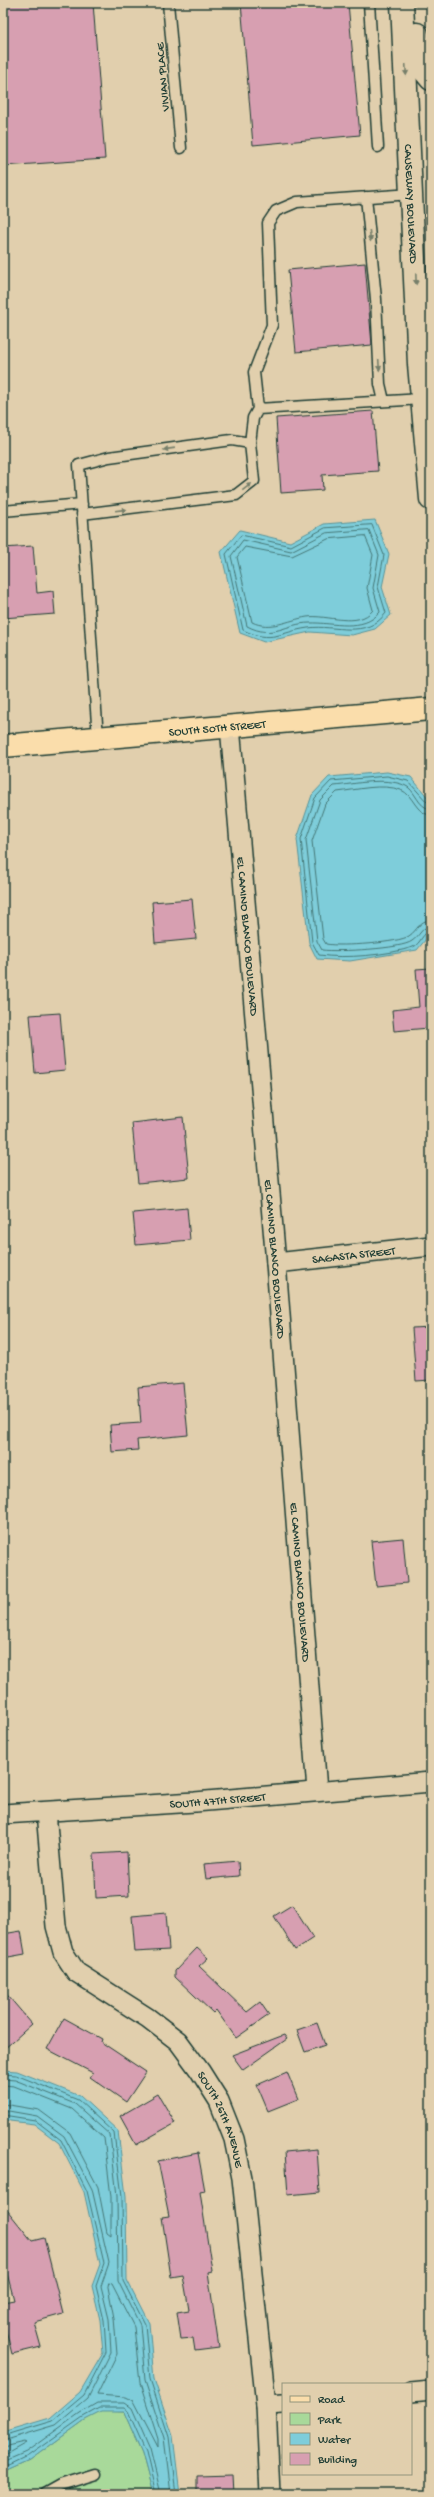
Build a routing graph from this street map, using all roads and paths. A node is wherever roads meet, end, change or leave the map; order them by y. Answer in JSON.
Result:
{"nodes":[{"id":1,"x":168,"y":3,"type":"edge"},
{"id":2,"x":369,"y":3,"type":"edge"},
{"id":3,"x":402,"y":3,"type":"edge"},
{"id":4,"x":416,"y":3,"type":"edge"},
{"id":5,"x":431,"y":79,"type":"edge"},
{"id":6,"x":378,"y":147,"type":"dead end"},
{"id":7,"x":181,"y":148,"type":"dead end"},
{"id":8,"x":412,"y":194,"type":"junction"},
{"id":9,"x":366,"y":197,"type":"junction"},
{"id":10,"x":422,"y":399,"type":"junction"},
{"id":11,"x":384,"y":401,"type":"junction"},
{"id":12,"x":258,"y":410,"type":"junction"},
{"id":13,"x":250,"y":442,"type":"junction"},
{"id":14,"x":431,"y":500,"type":"edge"},
{"id":15,"x":82,"y":509,"type":"junction"},
{"id":16,"x":3,"y":511,"type":"edge"},
{"id":17,"x":431,"y":709,"type":"edge"},
{"id":18,"x":230,"y":726,"type":"junction"},
{"id":19,"x":98,"y":738,"type":"junction"},
{"id":20,"x":3,"y":746,"type":"edge"},
{"id":21,"x":431,"y":1246,"type":"edge"},
{"id":22,"x":276,"y":1263,"type":"junction"},
{"id":23,"x":431,"y":1782,"type":"edge"},
{"id":24,"x":316,"y":1791,"type":"junction"},
{"id":25,"x":46,"y":1812,"type":"junction"},
{"id":26,"x":3,"y":1814,"type":"edge"},
{"id":27,"x":431,"y":2390,"type":"edge"},
{"id":28,"x":412,"y":2392,"type":"edge"},
{"id":29,"x":275,"y":2405,"type":"edge"},
{"id":30,"x":96,"y":2474,"type":"dead end"},
{"id":31,"x":44,"y":2494,"type":"edge"},
{"id":32,"x":270,"y":2494,"type":"edge"}],
"edges":[{"from":1,"to":7,"type":"lane","name":"VIVIAN PLACE"},
{"from":2,"to":6,"type":"lane"},
{"from":3,"to":8,"type":"main road","name":"CAUSEWAY BOULEVARD","one_way":true},
{"from":4,"to":5,"type":"main road"},
{"from":8,"to":9,"type":"lane"},
{"from":8,"to":10,"type":"main road","name":"CAUSEWAY BOULEVARD","one_way":true},
{"from":9,"to":11,"type":"lane","one_way":true},
{"from":9,"to":12,"type":"lane"},
{"from":10,"to":11,"type":"lane"},
{"from":10,"to":14,"type":"main road","name":"CAUSEWAY BOULEVARD"},
{"from":11,"to":12,"type":"lane"},
{"from":12,"to":13,"type":"lane"},
{"from":15,"to":13,"type":"lane","one_way":true},
{"from":13,"to":15,"type":"lane","one_way":true},
{"from":15,"to":16,"type":"lane"},
{"from":15,"to":19,"type":"lane"},
{"from":17,"to":18,"type":"main road","name":"SOUTH 50TH STREET"},
{"from":18,"to":19,"type":"main road","name":"SOUTH 50TH STREET"},
{"from":18,"to":22,"type":"street","name":"EL CAMINO BLANCO BOULEVARD"},
{"from":19,"to":20,"type":"main road","name":"SOUTH 50TH STREET"},
{"from":21,"to":22,"type":"street","name":"SAGASTA STREET"},
{"from":22,"to":24,"type":"street","name":"EL CAMINO BLANCO BOULEVARD"},
{"from":23,"to":24,"type":"street","name":"SOUTH 47TH STREET"},
{"from":24,"to":25,"type":"street","name":"SOUTH 47TH STREET"},
{"from":25,"to":26,"type":"street","name":"SOUTH 47TH STREET"},
{"from":25,"to":29,"type":"street","name":"SOUTH 26TH AVENUE"},
{"from":27,"to":28,"type":"street"},
{"from":29,"to":32,"type":"street","name":"SOUTH 26TH AVENUE"},
{"from":30,"to":31,"type":"lane"}]}
